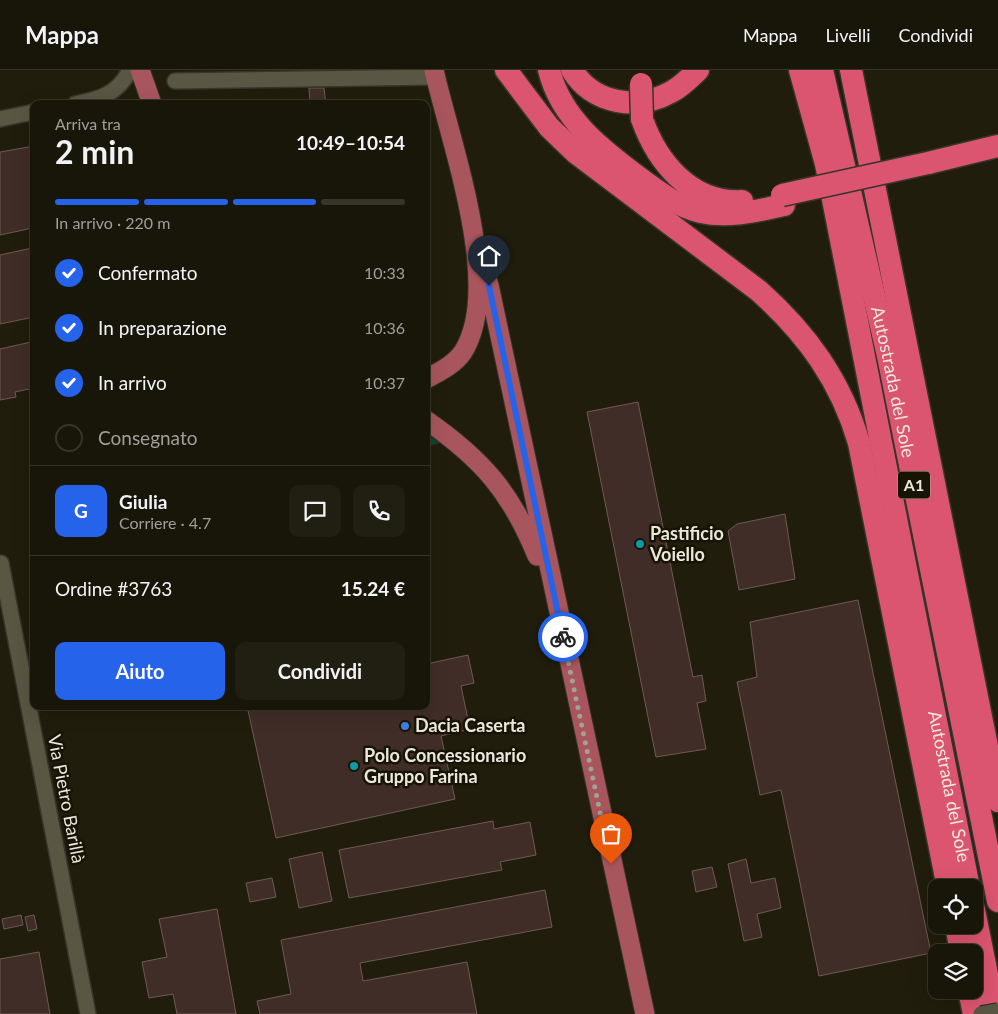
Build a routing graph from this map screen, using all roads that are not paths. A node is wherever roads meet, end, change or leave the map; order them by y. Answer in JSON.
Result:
{"nodes":[{"id":1,"x":130,"y":70,"type":"edge"},
{"id":2,"x":140,"y":70,"type":"edge"},
{"id":3,"x":506,"y":70,"type":"edge"},
{"id":4,"x":549,"y":70,"type":"edge"},
{"id":5,"x":572,"y":70,"type":"edge"},
{"id":6,"x":698,"y":70,"type":"edge"},
{"id":7,"x":800,"y":70,"type":"edge"},
{"id":8,"x":822,"y":70,"type":"edge"},
{"id":9,"x":851,"y":70,"type":"edge"},
{"id":10,"x":435,"y":74,"type":"edge"},
{"id":11,"x":642,"y":77,"type":"edge"},
{"id":12,"x":176,"y":81,"type":"dead end"},
{"id":13,"x":107,"y":100,"type":"edge"},
{"id":14,"x":151,"y":100,"type":"edge"},
{"id":15,"x":30,"y":113,"type":"edge"},
{"id":16,"x":0,"y":119,"type":"edge"},
{"id":17,"x":998,"y":146,"type":"edge"},
{"id":18,"x":998,"y":155,"type":"edge"},
{"id":19,"x":929,"y":167,"type":"junction"},
{"id":20,"x":783,"y":200,"type":"junction"},
{"id":21,"x":476,"y":246,"type":"junction"},
{"id":22,"x":430,"y":376,"type":"edge"},
{"id":23,"x":430,"y":423,"type":"edge"},
{"id":24,"x":1,"y":562,"type":"edge"},
{"id":25,"x":557,"y":610,"type":"junction"},
{"id":26,"x":998,"y":801,"type":"edge"},
{"id":27,"x":946,"y":879,"type":"edge"},
{"id":28,"x":967,"y":879,"type":"edge"},
{"id":29,"x":998,"y":901,"type":"edge"},
{"id":30,"x":979,"y":934,"type":"edge"},
{"id":31,"x":635,"y":974,"type":"junction"},
{"id":32,"x":971,"y":999,"type":"edge"},
{"id":33,"x":998,"y":1011,"type":"edge"},
{"id":34,"x":88,"y":1014,"type":"edge"},
{"id":35,"x":639,"y":1014,"type":"edge"},
{"id":36,"x":644,"y":1014,"type":"edge"},
{"id":37,"x":974,"y":1014,"type":"edge"},
{"id":38,"x":982,"y":1014,"type":"edge"},
{"id":39,"x":995,"y":1014,"type":"edge"}],
"edges":[{"from":1,"to":13,"type":"street"},
{"from":2,"to":14,"type":"main road"},
{"from":3,"to":27,"type":"highway"},
{"from":4,"to":20,"type":"highway"},
{"from":5,"to":6,"type":"highway"},
{"from":7,"to":28,"type":"highway","name":"Autostrada del Sole","number":"A1"},
{"from":8,"to":29,"type":"highway","name":"Autostrada del Sole","number":"A1"},
{"from":9,"to":26,"type":"highway"},
{"from":10,"to":12,"type":"street"},
{"from":10,"to":21,"type":"main road"},
{"from":11,"to":20,"type":"highway","bridge":true},
{"from":15,"to":16,"type":"street"},
{"from":17,"to":19,"type":"highway"},
{"from":18,"to":19,"type":"highway"},
{"from":19,"to":20,"type":"highway","bridge":true},
{"from":21,"to":22,"type":"main road"},
{"from":21,"to":25,"type":"main road"},
{"from":23,"to":25,"type":"main road"},
{"from":24,"to":34,"type":"street","name":"Via Pietro Barillà"},
{"from":25,"to":31,"type":"main road"},
{"from":30,"to":39,"type":"highway"},
{"from":31,"to":35,"type":"main road"},
{"from":31,"to":36,"type":"main road"},
{"from":32,"to":37,"type":"highway"},
{"from":33,"to":38,"type":"street","bridge":true}]}
